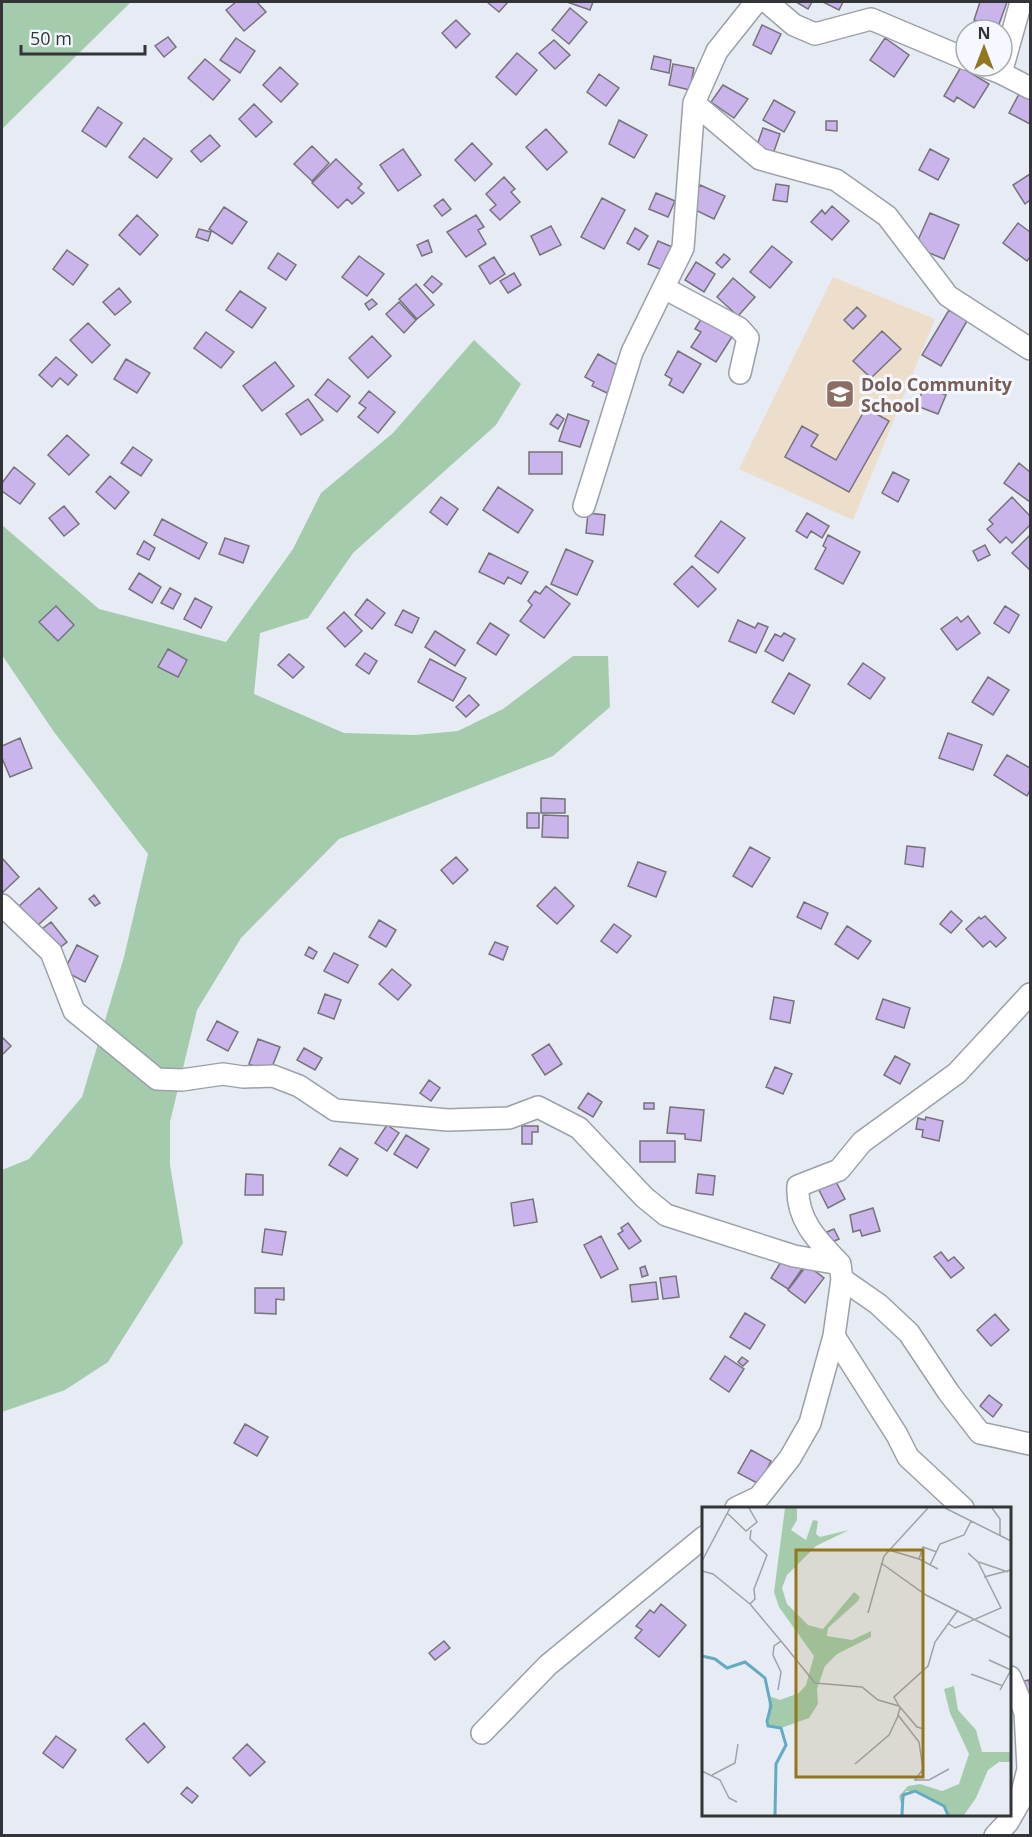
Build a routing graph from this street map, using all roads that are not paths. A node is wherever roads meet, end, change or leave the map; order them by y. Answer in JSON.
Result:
{"nodes":[{"id":1,"x":756,"y":2,"type":"edge"},
{"id":2,"x":767,"y":2,"type":"edge"},
{"id":3,"x":1021,"y":2,"type":"edge"},
{"id":4,"x":1014,"y":18,"type":"edge"},
{"id":5,"x":954,"y":54,"type":"edge"},
{"id":6,"x":1009,"y":78,"type":"edge"},
{"id":7,"x":1030,"y":88,"type":"edge"},
{"id":8,"x":694,"y":104,"type":"junction"},
{"id":9,"x":664,"y":288,"type":"junction"},
{"id":10,"x":1030,"y":349,"type":"edge"},
{"id":11,"x":740,"y":373,"type":"dead end"},
{"id":12,"x":584,"y":506,"type":"dead end"},
{"id":13,"x":2,"y":905,"type":"edge"},
{"id":14,"x":1030,"y":994,"type":"edge"},
{"id":15,"x":841,"y":1272,"type":"junction"},
{"id":16,"x":834,"y":1336,"type":"junction"},
{"id":17,"x":1030,"y":1444,"type":"edge"},
{"id":18,"x":740,"y":1507,"type":"edge"},
{"id":19,"x":961,"y":1507,"type":"edge"},
{"id":20,"x":702,"y":1539,"type":"edge"},
{"id":21,"x":1011,"y":1679,"type":"edge"},
{"id":22,"x":482,"y":1733,"type":"dead end"},
{"id":23,"x":995,"y":1836,"type":"edge"}],
"edges":[{"from":1,"to":8,"type":"street"},
{"from":2,"to":5,"type":"street"},
{"from":3,"to":4,"type":"street"},
{"from":6,"to":7,"type":"street"},
{"from":8,"to":9,"type":"street"},
{"from":8,"to":10,"type":"street"},
{"from":9,"to":11,"type":"street"},
{"from":9,"to":12,"type":"street"},
{"from":13,"to":15,"type":"street"},
{"from":14,"to":15,"type":"street"},
{"from":15,"to":16,"type":"street"},
{"from":15,"to":17,"type":"street"},
{"from":16,"to":18,"type":"street"},
{"from":16,"to":19,"type":"street"},
{"from":20,"to":22,"type":"street"},
{"from":21,"to":23,"type":"street"}]}
